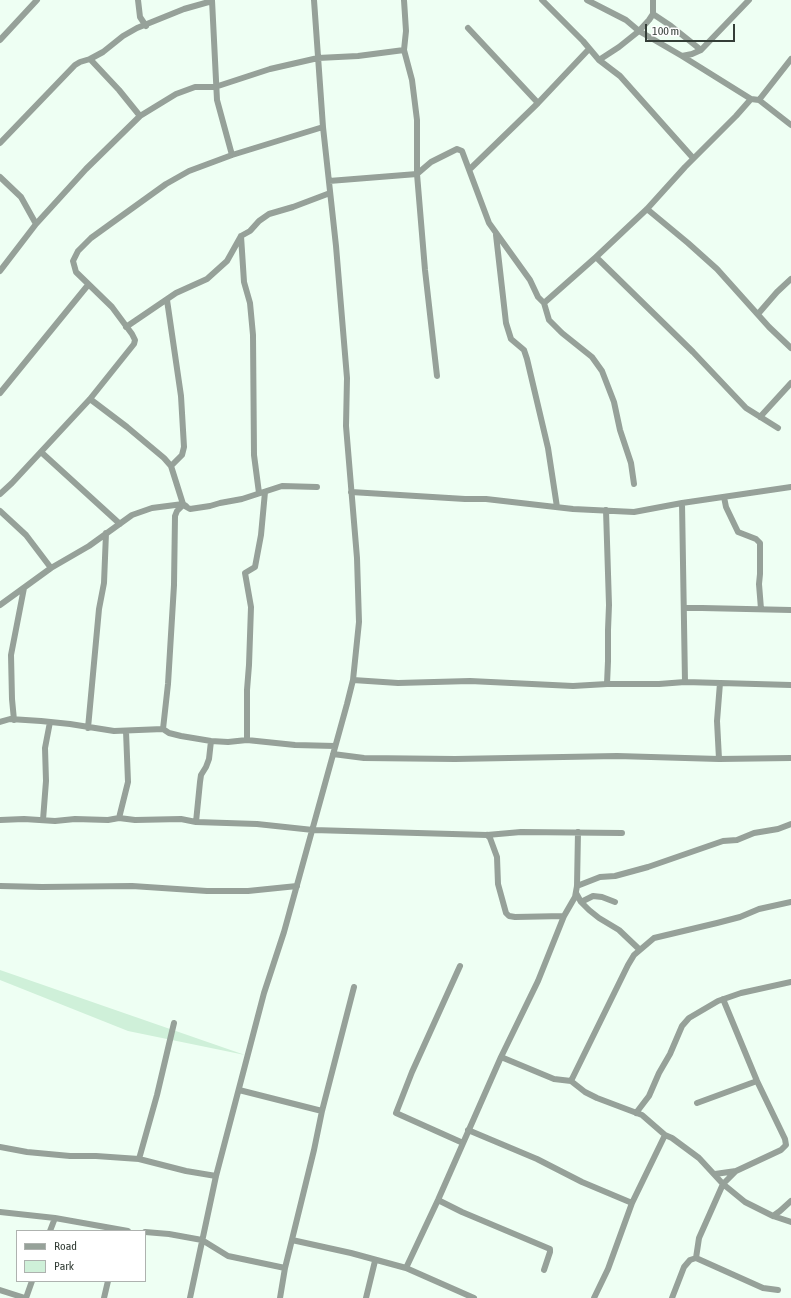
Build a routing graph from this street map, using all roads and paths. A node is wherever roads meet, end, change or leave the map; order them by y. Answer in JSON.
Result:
{"nodes":[{"id":1,"x":37,"y":0,"type":"edge"},
{"id":2,"x":138,"y":0,"type":"edge"},
{"id":3,"x":314,"y":0,"type":"edge"},
{"id":4,"x":404,"y":0,"type":"edge"},
{"id":5,"x":542,"y":0,"type":"edge"},
{"id":6,"x":587,"y":0,"type":"edge"},
{"id":7,"x":653,"y":0,"type":"edge"},
{"id":8,"x":749,"y":0,"type":"edge"},
{"id":9,"x":212,"y":1,"type":"edge"},
{"id":10,"x":653,"y":14,"type":"junction"},
{"id":11,"x":146,"y":26,"type":"junction"},
{"id":12,"x":468,"y":28,"type":"dead end"},
{"id":13,"x":640,"y":31,"type":"junction"},
{"id":14,"x":0,"y":40,"type":"edge"},
{"id":15,"x":589,"y":49,"type":"junction"},
{"id":16,"x":404,"y":50,"type":"junction"},
{"id":17,"x":701,"y":50,"type":"junction"},
{"id":18,"x":682,"y":56,"type":"junction"},
{"id":19,"x":318,"y":58,"type":"junction"},
{"id":20,"x":90,"y":59,"type":"junction"},
{"id":21,"x":791,"y":59,"type":"edge"},
{"id":22,"x":599,"y":60,"type":"junction"},
{"id":23,"x":215,"y":87,"type":"junction"},
{"id":24,"x":751,"y":99,"type":"junction"},
{"id":25,"x":758,"y":100,"type":"junction"},
{"id":26,"x":538,"y":103,"type":"junction"},
{"id":27,"x":140,"y":116,"type":"junction"},
{"id":28,"x":791,"y":125,"type":"edge"},
{"id":29,"x":324,"y":127,"type":"junction"},
{"id":30,"x":0,"y":143,"type":"edge"},
{"id":31,"x":232,"y":155,"type":"junction"},
{"id":32,"x":694,"y":158,"type":"junction"},
{"id":33,"x":470,"y":169,"type":"junction"},
{"id":34,"x":417,"y":174,"type":"junction"},
{"id":35,"x":0,"y":177,"type":"edge"},
{"id":36,"x":329,"y":181,"type":"junction"},
{"id":37,"x":330,"y":193,"type":"junction"},
{"id":38,"x":647,"y":209,"type":"junction"},
{"id":39,"x":36,"y":224,"type":"junction"},
{"id":40,"x":496,"y":233,"type":"junction"},
{"id":41,"x":241,"y":236,"type":"junction"},
{"id":42,"x":596,"y":258,"type":"junction"},
{"id":43,"x":0,"y":271,"type":"edge"},
{"id":44,"x":791,"y":279,"type":"edge"},
{"id":45,"x":88,"y":285,"type":"junction"},
{"id":46,"x":167,"y":300,"type":"junction"},
{"id":47,"x":544,"y":302,"type":"junction"},
{"id":48,"x":758,"y":314,"type":"junction"},
{"id":49,"x":126,"y":327,"type":"junction"},
{"id":50,"x":791,"y":348,"type":"edge"},
{"id":51,"x":437,"y":376,"type":"dead end"},
{"id":52,"x":791,"y":383,"type":"edge"},
{"id":53,"x":0,"y":393,"type":"edge"},
{"id":54,"x":90,"y":399,"type":"junction"},
{"id":55,"x":760,"y":417,"type":"junction"},
{"id":56,"x":778,"y":428,"type":"dead end"},
{"id":57,"x":41,"y":452,"type":"junction"},
{"id":58,"x":171,"y":466,"type":"junction"},
{"id":59,"x":634,"y":484,"type":"dead end"},
{"id":60,"x":317,"y":487,"type":"dead end"},
{"id":61,"x":791,"y":487,"type":"edge"},
{"id":62,"x":351,"y":492,"type":"junction"},
{"id":63,"x":262,"y":493,"type":"junction"},
{"id":64,"x":0,"y":494,"type":"edge"},
{"id":65,"x":724,"y":497,"type":"junction"},
{"id":66,"x":682,"y":503,"type":"junction"},
{"id":67,"x":183,"y":504,"type":"junction"},
{"id":68,"x":558,"y":507,"type":"junction"},
{"id":69,"x":190,"y":509,"type":"junction"},
{"id":70,"x":606,"y":510,"type":"junction"},
{"id":71,"x":0,"y":511,"type":"edge"},
{"id":72,"x":120,"y":524,"type":"junction"},
{"id":73,"x":106,"y":533,"type":"junction"},
{"id":74,"x":51,"y":568,"type":"junction"},
{"id":75,"x":24,"y":588,"type":"junction"},
{"id":76,"x":0,"y":605,"type":"edge"},
{"id":77,"x":684,"y":608,"type":"junction"},
{"id":78,"x":761,"y":609,"type":"junction"},
{"id":79,"x":791,"y":610,"type":"edge"},
{"id":80,"x":353,"y":680,"type":"junction"},
{"id":81,"x":686,"y":682,"type":"junction"},
{"id":82,"x":720,"y":683,"type":"junction"},
{"id":83,"x":607,"y":684,"type":"junction"},
{"id":84,"x":791,"y":685,"type":"edge"},
{"id":85,"x":14,"y":720,"type":"junction"},
{"id":86,"x":0,"y":722,"type":"edge"},
{"id":87,"x":50,"y":722,"type":"junction"},
{"id":88,"x":88,"y":728,"type":"junction"},
{"id":89,"x":163,"y":729,"type":"junction"},
{"id":90,"x":126,"y":731,"type":"junction"},
{"id":91,"x":247,"y":740,"type":"junction"},
{"id":92,"x":211,"y":741,"type":"junction"},
{"id":93,"x":335,"y":746,"type":"junction"},
{"id":94,"x":333,"y":754,"type":"junction"},
{"id":95,"x":718,"y":758,"type":"junction"},
{"id":96,"x":791,"y":758,"type":"edge"},
{"id":97,"x":119,"y":818,"type":"junction"},
{"id":98,"x":0,"y":820,"type":"edge"},
{"id":99,"x":43,"y":820,"type":"junction"},
{"id":100,"x":196,"y":822,"type":"junction"},
{"id":101,"x":791,"y":824,"type":"edge"},
{"id":102,"x":313,"y":830,"type":"junction"},
{"id":103,"x":578,"y":832,"type":"junction"},
{"id":104,"x":622,"y":833,"type":"dead end"},
{"id":105,"x":487,"y":835,"type":"junction"},
{"id":106,"x":0,"y":886,"type":"edge"},
{"id":107,"x":297,"y":886,"type":"junction"},
{"id":108,"x":577,"y":889,"type":"junction"},
{"id":109,"x":582,"y":902,"type":"junction"},
{"id":110,"x":615,"y":902,"type":"dead end"},
{"id":111,"x":790,"y":902,"type":"edge"},
{"id":112,"x":791,"y":909,"type":"edge"},
{"id":113,"x":564,"y":916,"type":"junction"},
{"id":114,"x":640,"y":950,"type":"junction"},
{"id":115,"x":460,"y":966,"type":"dead end"},
{"id":116,"x":791,"y":982,"type":"edge"},
{"id":117,"x":354,"y":987,"type":"dead end"},
{"id":118,"x":723,"y":1000,"type":"junction"},
{"id":119,"x":174,"y":1023,"type":"dead end"},
{"id":120,"x":501,"y":1057,"type":"junction"},
{"id":121,"x":571,"y":1081,"type":"junction"},
{"id":122,"x":757,"y":1081,"type":"junction"},
{"id":123,"x":239,"y":1090,"type":"junction"},
{"id":124,"x":697,"y":1103,"type":"dead end"},
{"id":125,"x":322,"y":1111,"type":"junction"},
{"id":126,"x":636,"y":1113,"type":"junction"},
{"id":127,"x":468,"y":1130,"type":"junction"},
{"id":128,"x":665,"y":1135,"type":"junction"},
{"id":129,"x":463,"y":1143,"type":"junction"},
{"id":130,"x":0,"y":1147,"type":"edge"},
{"id":131,"x":139,"y":1159,"type":"junction"},
{"id":132,"x":736,"y":1171,"type":"junction"},
{"id":133,"x":715,"y":1174,"type":"junction"},
{"id":134,"x":216,"y":1176,"type":"junction"},
{"id":135,"x":724,"y":1184,"type":"junction"},
{"id":136,"x":438,"y":1200,"type":"junction"},
{"id":137,"x":791,"y":1201,"type":"edge"},
{"id":138,"x":632,"y":1203,"type":"junction"},
{"id":139,"x":0,"y":1212,"type":"edge"},
{"id":140,"x":773,"y":1216,"type":"junction"},
{"id":141,"x":55,"y":1218,"type":"junction"},
{"id":142,"x":791,"y":1222,"type":"edge"},
{"id":143,"x":50,"y":1230,"type":"edge"},
{"id":144,"x":116,"y":1230,"type":"edge"},
{"id":145,"x":146,"y":1232,"type":"edge"},
{"id":146,"x":202,"y":1240,"type":"junction"},
{"id":147,"x":292,"y":1240,"type":"junction"},
{"id":148,"x":696,"y":1258,"type":"junction"},
{"id":149,"x":375,"y":1260,"type":"junction"},
{"id":150,"x":285,"y":1268,"type":"junction"},
{"id":151,"x":406,"y":1268,"type":"junction"},
{"id":152,"x":544,"y":1270,"type":"dead end"},
{"id":153,"x":32,"y":1282,"type":"edge"},
{"id":154,"x":108,"y":1282,"type":"edge"},
{"id":155,"x":0,"y":1290,"type":"edge"},
{"id":156,"x":778,"y":1290,"type":"dead end"},
{"id":157,"x":26,"y":1298,"type":"edge"},
{"id":158,"x":104,"y":1298,"type":"edge"},
{"id":159,"x":190,"y":1298,"type":"edge"},
{"id":160,"x":280,"y":1298,"type":"edge"},
{"id":161,"x":366,"y":1298,"type":"edge"},
{"id":162,"x":474,"y":1298,"type":"edge"},
{"id":163,"x":594,"y":1298,"type":"edge"},
{"id":164,"x":672,"y":1298,"type":"edge"}],
"edges":[{"from":1,"to":14,"type":"street"},
{"from":2,"to":11,"type":"street"},
{"from":3,"to":19,"type":"street"},
{"from":4,"to":16,"type":"street"},
{"from":5,"to":15,"type":"street"},
{"from":6,"to":13,"type":"street"},
{"from":7,"to":10,"type":"street"},
{"from":8,"to":17,"type":"street"},
{"from":9,"to":11,"type":"street"},
{"from":9,"to":23,"type":"street"},
{"from":10,"to":13,"type":"street"},
{"from":10,"to":17,"type":"street"},
{"from":11,"to":20,"type":"street"},
{"from":12,"to":26,"type":"street"},
{"from":13,"to":18,"type":"street"},
{"from":13,"to":22,"type":"street"},
{"from":15,"to":22,"type":"street"},
{"from":15,"to":26,"type":"street"},
{"from":16,"to":19,"type":"street"},
{"from":16,"to":34,"type":"street"},
{"from":17,"to":18,"type":"street"},
{"from":18,"to":24,"type":"street"},
{"from":19,"to":23,"type":"street"},
{"from":19,"to":29,"type":"street"},
{"from":20,"to":27,"type":"street"},
{"from":20,"to":30,"type":"street"},
{"from":21,"to":25,"type":"street"},
{"from":22,"to":32,"type":"street"},
{"from":23,"to":27,"type":"street"},
{"from":23,"to":31,"type":"street"},
{"from":24,"to":25,"type":"street"},
{"from":24,"to":32,"type":"street"},
{"from":25,"to":28,"type":"street"},
{"from":26,"to":33,"type":"street"},
{"from":27,"to":39,"type":"street"},
{"from":29,"to":31,"type":"street"},
{"from":29,"to":36,"type":"street"},
{"from":31,"to":45,"type":"street"},
{"from":32,"to":38,"type":"street"},
{"from":33,"to":34,"type":"street"},
{"from":33,"to":40,"type":"street"},
{"from":34,"to":36,"type":"street"},
{"from":34,"to":51,"type":"street"},
{"from":35,"to":39,"type":"street"},
{"from":36,"to":37,"type":"street"},
{"from":37,"to":41,"type":"street"},
{"from":37,"to":62,"type":"street"},
{"from":38,"to":42,"type":"street"},
{"from":38,"to":48,"type":"street"},
{"from":39,"to":43,"type":"street"},
{"from":40,"to":47,"type":"street"},
{"from":40,"to":68,"type":"street"},
{"from":41,"to":46,"type":"street"},
{"from":41,"to":63,"type":"street"},
{"from":42,"to":47,"type":"street"},
{"from":42,"to":55,"type":"street"},
{"from":44,"to":48,"type":"street"},
{"from":45,"to":49,"type":"street"},
{"from":45,"to":53,"type":"street"},
{"from":46,"to":49,"type":"street"},
{"from":46,"to":58,"type":"street"},
{"from":47,"to":59,"type":"street"},
{"from":48,"to":50,"type":"street"},
{"from":49,"to":54,"type":"street"},
{"from":52,"to":55,"type":"street"},
{"from":54,"to":57,"type":"street"},
{"from":54,"to":58,"type":"street"},
{"from":55,"to":56,"type":"street"},
{"from":57,"to":64,"type":"street"},
{"from":57,"to":72,"type":"street"},
{"from":58,"to":67,"type":"street"},
{"from":60,"to":63,"type":"street"},
{"from":61,"to":65,"type":"street"},
{"from":62,"to":68,"type":"street"},
{"from":62,"to":80,"type":"street"},
{"from":63,"to":69,"type":"street"},
{"from":63,"to":91,"type":"street"},
{"from":65,"to":66,"type":"street"},
{"from":65,"to":78,"type":"street"},
{"from":66,"to":70,"type":"street"},
{"from":66,"to":77,"type":"street"},
{"from":67,"to":69,"type":"street"},
{"from":67,"to":72,"type":"street"},
{"from":68,"to":70,"type":"street"},
{"from":69,"to":89,"type":"street"},
{"from":70,"to":83,"type":"street"},
{"from":71,"to":74,"type":"street"},
{"from":72,"to":73,"type":"street"},
{"from":73,"to":74,"type":"street"},
{"from":73,"to":88,"type":"street"},
{"from":74,"to":75,"type":"street"},
{"from":75,"to":76,"type":"street"},
{"from":75,"to":85,"type":"street"},
{"from":77,"to":78,"type":"street"},
{"from":77,"to":81,"type":"street"},
{"from":78,"to":79,"type":"street"},
{"from":80,"to":83,"type":"street"},
{"from":80,"to":93,"type":"street"},
{"from":81,"to":82,"type":"street"},
{"from":81,"to":83,"type":"street"},
{"from":82,"to":84,"type":"street"},
{"from":82,"to":95,"type":"street"},
{"from":85,"to":86,"type":"street"},
{"from":85,"to":87,"type":"street"},
{"from":87,"to":88,"type":"street"},
{"from":87,"to":99,"type":"street"},
{"from":88,"to":90,"type":"street"},
{"from":89,"to":90,"type":"street"},
{"from":89,"to":92,"type":"street"},
{"from":90,"to":97,"type":"street"},
{"from":91,"to":92,"type":"street"},
{"from":91,"to":93,"type":"street"},
{"from":92,"to":100,"type":"street"},
{"from":93,"to":94,"type":"street"},
{"from":94,"to":95,"type":"street"},
{"from":94,"to":102,"type":"street"},
{"from":95,"to":96,"type":"street"},
{"from":97,"to":99,"type":"street"},
{"from":97,"to":100,"type":"street"},
{"from":98,"to":99,"type":"street"},
{"from":100,"to":102,"type":"street"},
{"from":101,"to":108,"type":"street"},
{"from":102,"to":105,"type":"street"},
{"from":102,"to":107,"type":"street"},
{"from":103,"to":104,"type":"street"},
{"from":103,"to":105,"type":"street"},
{"from":103,"to":108,"type":"street"},
{"from":105,"to":113,"type":"street"},
{"from":106,"to":107,"type":"street"},
{"from":107,"to":123,"type":"street"},
{"from":108,"to":109,"type":"street"},
{"from":108,"to":113,"type":"street"},
{"from":109,"to":110,"type":"street"},
{"from":109,"to":114,"type":"street"},
{"from":111,"to":112,"type":"street"},
{"from":111,"to":114,"type":"street"},
{"from":113,"to":120,"type":"street"},
{"from":114,"to":121,"type":"street"},
{"from":115,"to":129,"type":"street"},
{"from":116,"to":118,"type":"street"},
{"from":117,"to":125,"type":"street"},
{"from":118,"to":122,"type":"street"},
{"from":118,"to":126,"type":"street"},
{"from":119,"to":131,"type":"street"},
{"from":120,"to":121,"type":"street"},
{"from":120,"to":127,"type":"street"},
{"from":121,"to":126,"type":"street"},
{"from":122,"to":124,"type":"street"},
{"from":122,"to":132,"type":"street"},
{"from":123,"to":125,"type":"street"},
{"from":123,"to":134,"type":"street"},
{"from":125,"to":147,"type":"street"},
{"from":126,"to":128,"type":"street"},
{"from":127,"to":129,"type":"street"},
{"from":127,"to":138,"type":"street"},
{"from":128,"to":133,"type":"street"},
{"from":128,"to":138,"type":"street"},
{"from":129,"to":136,"type":"street"},
{"from":130,"to":131,"type":"street"},
{"from":131,"to":134,"type":"street"},
{"from":132,"to":133,"type":"street"},
{"from":132,"to":135,"type":"street"},
{"from":133,"to":135,"type":"street"},
{"from":134,"to":146,"type":"street"},
{"from":135,"to":140,"type":"street"},
{"from":135,"to":148,"type":"street"},
{"from":136,"to":151,"type":"street"},
{"from":136,"to":152,"type":"street"},
{"from":137,"to":140,"type":"street"},
{"from":138,"to":163,"type":"street"},
{"from":139,"to":141,"type":"street"},
{"from":140,"to":142,"type":"street"},
{"from":141,"to":143,"type":"street"},
{"from":141,"to":144,"type":"street"},
{"from":145,"to":146,"type":"street"},
{"from":146,"to":150,"type":"street"},
{"from":146,"to":159,"type":"street"},
{"from":147,"to":149,"type":"street"},
{"from":147,"to":150,"type":"street"},
{"from":148,"to":156,"type":"street"},
{"from":148,"to":164,"type":"street"},
{"from":149,"to":151,"type":"street"},
{"from":149,"to":161,"type":"street"},
{"from":150,"to":160,"type":"street"},
{"from":151,"to":162,"type":"street"},
{"from":153,"to":157,"type":"street"},
{"from":154,"to":158,"type":"street"},
{"from":155,"to":157,"type":"street"}]}
